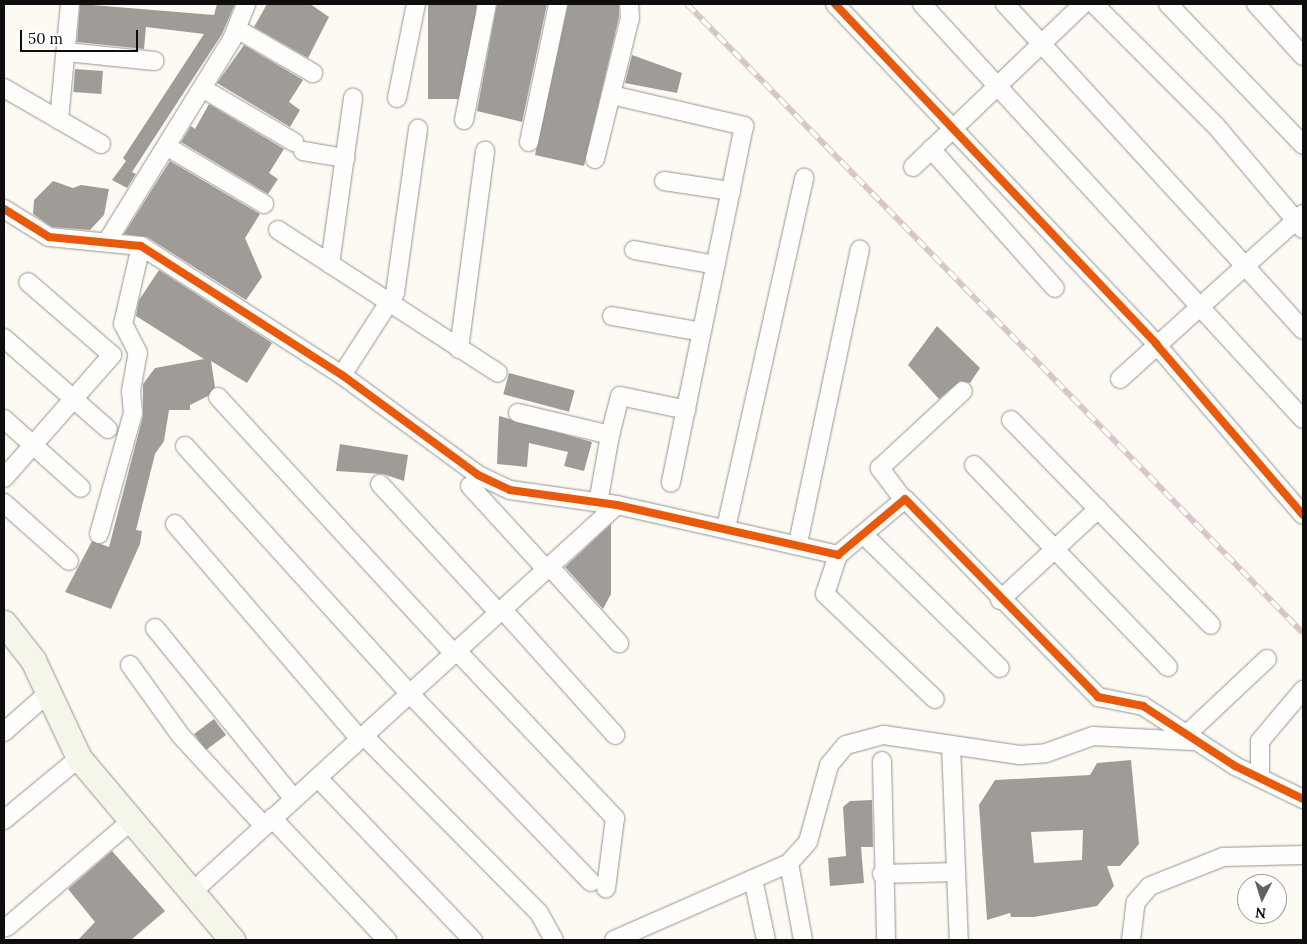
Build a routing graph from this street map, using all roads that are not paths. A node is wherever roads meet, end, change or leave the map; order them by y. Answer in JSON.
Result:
{"nodes":[{"id":1,"x":70,"y":4,"type":"edge"},
{"id":2,"x":246,"y":4,"type":"edge"},
{"id":3,"x":416,"y":4,"type":"edge"},
{"id":4,"x":487,"y":4,"type":"edge"},
{"id":5,"x":558,"y":4,"type":"edge"},
{"id":6,"x":629,"y":4,"type":"edge"},
{"id":7,"x":835,"y":4,"type":"edge"},
{"id":8,"x":922,"y":4,"type":"edge"},
{"id":9,"x":1004,"y":4,"type":"edge"},
{"id":10,"x":1083,"y":4,"type":"edge"},
{"id":11,"x":1094,"y":4,"type":"edge"},
{"id":12,"x":1168,"y":4,"type":"edge"},
{"id":13,"x":1256,"y":4,"type":"edge"},
{"id":14,"x":237,"y":29,"type":"junction"},
{"id":15,"x":1041,"y":44,"type":"junction"},
{"id":16,"x":66,"y":52,"type":"junction"},
{"id":17,"x":1303,"y":56,"type":"edge"},
{"id":18,"x":155,"y":61,"type":"dead end"},
{"id":19,"x":313,"y":74,"type":"dead end"},
{"id":20,"x":997,"y":87,"type":"junction"},
{"id":21,"x":4,"y":88,"type":"edge"},
{"id":22,"x":202,"y":88,"type":"junction"},
{"id":23,"x":612,"y":95,"type":"junction"},
{"id":24,"x":353,"y":98,"type":"dead end"},
{"id":25,"x":397,"y":98,"type":"dead end"},
{"id":26,"x":59,"y":120,"type":"junction"},
{"id":27,"x":464,"y":120,"type":"dead end"},
{"id":28,"x":955,"y":126,"type":"junction"},
{"id":29,"x":418,"y":129,"type":"dead end"},
{"id":30,"x":529,"y":142,"type":"dead end"},
{"id":31,"x":101,"y":144,"type":"dead end"},
{"id":32,"x":166,"y":146,"type":"junction"},
{"id":33,"x":1303,"y":146,"type":"edge"},
{"id":34,"x":931,"y":149,"type":"junction"},
{"id":35,"x":485,"y":151,"type":"dead end"},
{"id":36,"x":345,"y":158,"type":"junction"},
{"id":37,"x":595,"y":159,"type":"dead end"},
{"id":38,"x":913,"y":167,"type":"dead end"},
{"id":39,"x":804,"y":178,"type":"dead end"},
{"id":40,"x":664,"y":181,"type":"dead end"},
{"id":41,"x":731,"y":191,"type":"junction"},
{"id":42,"x":264,"y":204,"type":"dead end"},
{"id":43,"x":4,"y":209,"type":"edge"},
{"id":44,"x":1300,"y":221,"type":"edge"},
{"id":45,"x":278,"y":230,"type":"dead end"},
{"id":46,"x":108,"y":240,"type":"junction"},
{"id":47,"x":141,"y":246,"type":"junction"},
{"id":48,"x":860,"y":249,"type":"dead end"},
{"id":49,"x":634,"y":250,"type":"dead end"},
{"id":50,"x":330,"y":264,"type":"junction"},
{"id":51,"x":716,"y":264,"type":"junction"},
{"id":52,"x":1245,"y":266,"type":"junction"},
{"id":53,"x":28,"y":282,"type":"dead end"},
{"id":54,"x":1055,"y":288,"type":"dead end"},
{"id":55,"x":390,"y":304,"type":"junction"},
{"id":56,"x":1198,"y":305,"type":"junction"},
{"id":57,"x":612,"y":316,"type":"dead end"},
{"id":58,"x":1303,"y":330,"type":"edge"},
{"id":59,"x":702,"y":332,"type":"junction"},
{"id":60,"x":4,"y":338,"type":"edge"},
{"id":61,"x":1156,"y":344,"type":"junction"},
{"id":62,"x":459,"y":349,"type":"junction"},
{"id":63,"x":498,"y":373,"type":"dead end"},
{"id":64,"x":342,"y":375,"type":"junction"},
{"id":65,"x":1120,"y":379,"type":"dead end"},
{"id":66,"x":963,"y":392,"type":"dead end"},
{"id":67,"x":218,"y":397,"type":"dead end"},
{"id":68,"x":72,"y":399,"type":"junction"},
{"id":69,"x":687,"y":410,"type":"junction"},
{"id":70,"x":518,"y":413,"type":"dead end"},
{"id":71,"x":4,"y":419,"type":"edge"},
{"id":72,"x":1303,"y":419,"type":"edge"},
{"id":73,"x":1011,"y":420,"type":"dead end"},
{"id":74,"x":108,"y":429,"type":"dead end"},
{"id":75,"x":610,"y":434,"type":"junction"},
{"id":76,"x":32,"y":446,"type":"junction"},
{"id":77,"x":185,"y":446,"type":"dead end"},
{"id":78,"x":974,"y":465,"type":"dead end"},
{"id":79,"x":4,"y":478,"type":"edge"},
{"id":80,"x":671,"y":483,"type":"dead end"},
{"id":81,"x":380,"y":484,"type":"dead end"},
{"id":82,"x":470,"y":486,"type":"dead end"},
{"id":83,"x":81,"y":488,"type":"dead end"},
{"id":84,"x":903,"y":499,"type":"junction"},
{"id":85,"x":4,"y":502,"type":"edge"},
{"id":86,"x":598,"y":503,"type":"junction"},
{"id":87,"x":617,"y":505,"type":"junction"},
{"id":88,"x":1098,"y":509,"type":"junction"},
{"id":89,"x":1303,"y":515,"type":"edge"},
{"id":90,"x":175,"y":524,"type":"dead end"},
{"id":91,"x":726,"y":528,"type":"junction"},
{"id":92,"x":99,"y":534,"type":"dead end"},
{"id":93,"x":864,"y":535,"type":"junction"},
{"id":94,"x":798,"y":543,"type":"junction"},
{"id":95,"x":1054,"y":548,"type":"junction"},
{"id":96,"x":838,"y":555,"type":"junction"},
{"id":97,"x":69,"y":561,"type":"dead end"},
{"id":98,"x":548,"y":568,"type":"junction"},
{"id":99,"x":1000,"y":600,"type":"junction"},
{"id":100,"x":501,"y":612,"type":"junction"},
{"id":101,"x":1211,"y":625,"type":"dead end"},
{"id":102,"x":155,"y":628,"type":"dead end"},
{"id":103,"x":7,"y":631,"type":"edge"},
{"id":104,"x":620,"y":643,"type":"dead end"},
{"id":105,"x":455,"y":652,"type":"junction"},
{"id":106,"x":1267,"y":658,"type":"dead end"},
{"id":107,"x":130,"y":665,"type":"dead end"},
{"id":108,"x":1168,"y":667,"type":"dead end"},
{"id":109,"x":1000,"y":668,"type":"dead end"},
{"id":110,"x":1303,"y":690,"type":"edge"},
{"id":111,"x":47,"y":694,"type":"junction"},
{"id":112,"x":410,"y":694,"type":"junction"},
{"id":113,"x":935,"y":699,"type":"dead end"},
{"id":114,"x":4,"y":732,"type":"edge"},
{"id":115,"x":615,"y":735,"type":"dead end"},
{"id":116,"x":362,"y":737,"type":"junction"},
{"id":117,"x":1191,"y":738,"type":"junction"},
{"id":118,"x":951,"y":745,"type":"junction"},
{"id":119,"x":79,"y":758,"type":"junction"},
{"id":120,"x":882,"y":761,"type":"dead end"},
{"id":121,"x":318,"y":778,"type":"junction"},
{"id":122,"x":1260,"y":778,"type":"junction"},
{"id":123,"x":294,"y":799,"type":"junction"},
{"id":124,"x":1303,"y":799,"type":"edge"},
{"id":125,"x":4,"y":820,"type":"edge"},
{"id":126,"x":131,"y":822,"type":"junction"},
{"id":127,"x":268,"y":822,"type":"junction"},
{"id":128,"x":1303,"y":855,"type":"edge"},
{"id":129,"x":789,"y":863,"type":"junction"},
{"id":130,"x":956,"y":872,"type":"junction"},
{"id":131,"x":882,"y":874,"type":"junction"},
{"id":132,"x":752,"y":879,"type":"junction"},
{"id":133,"x":191,"y":893,"type":"junction"},
{"id":134,"x":7,"y":927,"type":"dead end"},
{"id":135,"x":232,"y":940,"type":"edge"},
{"id":136,"x":387,"y":940,"type":"edge"},
{"id":137,"x":473,"y":940,"type":"edge"},
{"id":138,"x":554,"y":940,"type":"edge"},
{"id":139,"x":614,"y":940,"type":"edge"},
{"id":140,"x":766,"y":940,"type":"edge"},
{"id":141,"x":803,"y":940,"type":"edge"},
{"id":142,"x":886,"y":940,"type":"edge"},
{"id":143,"x":959,"y":940,"type":"edge"},
{"id":144,"x":1131,"y":940,"type":"edge"}],
"edges":[{"from":1,"to":16,"type":"street"},
{"from":2,"to":14,"type":"street"},
{"from":3,"to":25,"type":"street"},
{"from":4,"to":27,"type":"street"},
{"from":5,"to":30,"type":"street"},
{"from":6,"to":23,"type":"street"},
{"from":7,"to":28,"type":"street"},
{"from":8,"to":20,"type":"street"},
{"from":9,"to":15,"type":"street"},
{"from":10,"to":15,"type":"street"},
{"from":11,"to":44,"type":"street"},
{"from":12,"to":33,"type":"street"},
{"from":13,"to":17,"type":"street"},
{"from":14,"to":19,"type":"street"},
{"from":14,"to":22,"type":"street"},
{"from":15,"to":20,"type":"street"},
{"from":15,"to":52,"type":"street"},
{"from":16,"to":18,"type":"street"},
{"from":16,"to":26,"type":"street"},
{"from":20,"to":28,"type":"street"},
{"from":20,"to":56,"type":"street"},
{"from":21,"to":26,"type":"street"},
{"from":22,"to":32,"type":"street"},
{"from":22,"to":36,"type":"street"},
{"from":23,"to":37,"type":"street"},
{"from":23,"to":41,"type":"street"},
{"from":24,"to":36,"type":"street"},
{"from":26,"to":31,"type":"street"},
{"from":28,"to":34,"type":"street"},
{"from":28,"to":61,"type":"street"},
{"from":29,"to":55,"type":"street"},
{"from":32,"to":42,"type":"street"},
{"from":32,"to":46,"type":"street"},
{"from":34,"to":38,"type":"street"},
{"from":34,"to":54,"type":"street"},
{"from":35,"to":62,"type":"street"},
{"from":36,"to":50,"type":"street"},
{"from":39,"to":91,"type":"street"},
{"from":40,"to":41,"type":"street"},
{"from":41,"to":51,"type":"street"},
{"from":43,"to":46,"type":"street"},
{"from":44,"to":52,"type":"street"},
{"from":45,"to":50,"type":"street"},
{"from":46,"to":47,"type":"street"},
{"from":47,"to":64,"type":"street"},
{"from":47,"to":92,"type":"street"},
{"from":48,"to":94,"type":"street"},
{"from":49,"to":51,"type":"street"},
{"from":50,"to":55,"type":"street"},
{"from":51,"to":59,"type":"street"},
{"from":52,"to":56,"type":"street"},
{"from":52,"to":58,"type":"street"},
{"from":53,"to":68,"type":"street"},
{"from":55,"to":62,"type":"street"},
{"from":55,"to":64,"type":"street"},
{"from":56,"to":61,"type":"street"},
{"from":56,"to":72,"type":"street"},
{"from":57,"to":59,"type":"street"},
{"from":59,"to":69,"type":"street"},
{"from":60,"to":68,"type":"street"},
{"from":61,"to":65,"type":"street"},
{"from":61,"to":89,"type":"street"},
{"from":62,"to":63,"type":"street"},
{"from":64,"to":86,"type":"street"},
{"from":66,"to":84,"type":"street"},
{"from":67,"to":105,"type":"street"},
{"from":68,"to":74,"type":"street"},
{"from":68,"to":76,"type":"street"},
{"from":69,"to":75,"type":"street"},
{"from":69,"to":80,"type":"street"},
{"from":70,"to":75,"type":"street"},
{"from":71,"to":76,"type":"street"},
{"from":73,"to":88,"type":"street"},
{"from":75,"to":86,"type":"street"},
{"from":76,"to":79,"type":"street"},
{"from":76,"to":83,"type":"street"},
{"from":77,"to":112,"type":"street"},
{"from":78,"to":95,"type":"street"},
{"from":81,"to":100,"type":"street"},
{"from":82,"to":98,"type":"street"},
{"from":84,"to":93,"type":"street"},
{"from":84,"to":99,"type":"street"},
{"from":85,"to":97,"type":"street"},
{"from":86,"to":87,"type":"street"},
{"from":87,"to":91,"type":"street"},
{"from":87,"to":98,"type":"street"},
{"from":88,"to":95,"type":"street"},
{"from":88,"to":101,"type":"street"},
{"from":90,"to":116,"type":"street"},
{"from":91,"to":94,"type":"street"},
{"from":93,"to":96,"type":"street"},
{"from":93,"to":109,"type":"street"},
{"from":94,"to":96,"type":"street"},
{"from":95,"to":99,"type":"street"},
{"from":95,"to":108,"type":"street"},
{"from":96,"to":113,"type":"street"},
{"from":98,"to":100,"type":"street"},
{"from":98,"to":104,"type":"street"},
{"from":99,"to":117,"type":"street"},
{"from":100,"to":105,"type":"street"},
{"from":100,"to":115,"type":"street"},
{"from":102,"to":123,"type":"street"},
{"from":103,"to":111,"type":"street"},
{"from":105,"to":112,"type":"street"},
{"from":105,"to":112,"type":"street"},
{"from":106,"to":117,"type":"street"},
{"from":107,"to":127,"type":"street"},
{"from":110,"to":122,"type":"street"},
{"from":111,"to":114,"type":"street"},
{"from":111,"to":119,"type":"street"},
{"from":112,"to":116,"type":"street"},
{"from":116,"to":121,"type":"street"},
{"from":116,"to":138,"type":"street"},
{"from":117,"to":118,"type":"street"},
{"from":117,"to":122,"type":"street"},
{"from":118,"to":129,"type":"street"},
{"from":118,"to":130,"type":"street"},
{"from":119,"to":125,"type":"street"},
{"from":119,"to":126,"type":"street"},
{"from":120,"to":131,"type":"street"},
{"from":121,"to":123,"type":"street"},
{"from":121,"to":137,"type":"street"},
{"from":122,"to":124,"type":"street"},
{"from":123,"to":127,"type":"street"},
{"from":126,"to":133,"type":"street"},
{"from":126,"to":134,"type":"street"},
{"from":127,"to":133,"type":"street"},
{"from":127,"to":136,"type":"street"},
{"from":128,"to":144,"type":"street"},
{"from":129,"to":132,"type":"street"},
{"from":129,"to":141,"type":"street"},
{"from":130,"to":131,"type":"street"},
{"from":130,"to":143,"type":"street"},
{"from":131,"to":142,"type":"street"},
{"from":132,"to":139,"type":"street"},
{"from":132,"to":140,"type":"street"},
{"from":133,"to":135,"type":"street"}]}
